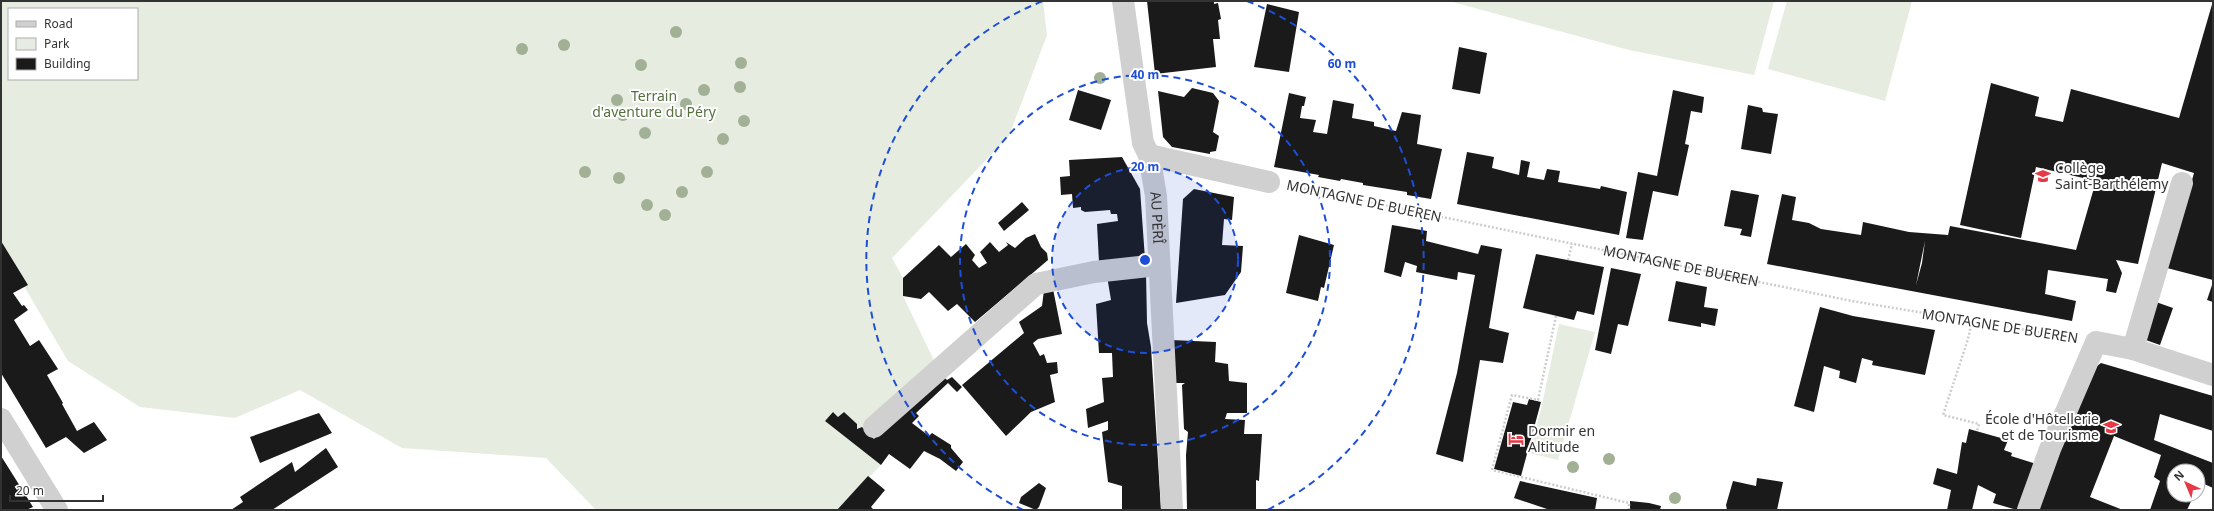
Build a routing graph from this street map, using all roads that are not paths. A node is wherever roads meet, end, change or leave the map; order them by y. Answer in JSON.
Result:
{"nodes":[{"id":1,"x":1123,"y":1,"type":"edge"},
{"id":2,"x":1149,"y":155,"type":"junction"},
{"id":3,"x":1269,"y":182,"type":"road end"},
{"id":4,"x":2182,"y":183,"type":"dead end"},
{"id":5,"x":1158,"y":265,"type":"junction"},
{"id":6,"x":2133,"y":349,"type":"junction"},
{"id":7,"x":2213,"y":375,"type":"edge"},
{"id":8,"x":1,"y":419,"type":"edge"},
{"id":9,"x":874,"y":427,"type":"dead end"},
{"id":10,"x":57,"y":510,"type":"edge"},
{"id":11,"x":1172,"y":510,"type":"edge"},
{"id":12,"x":2028,"y":510,"type":"edge"}],
"edges":[{"from":1,"to":2,"type":"street","name":"AU PÈRÎ"},
{"from":2,"to":3,"type":"street","name":"MONTAGNE DE BUEREN"},
{"from":2,"to":5,"type":"street","name":"AU PÈRÎ"},
{"from":4,"to":6,"type":"street"},
{"from":5,"to":9,"type":"street"},
{"from":5,"to":11,"type":"street","name":"AU PÈRÎ"},
{"from":6,"to":7,"type":"street","name":"MONTAGNE DE BUEREN"},
{"from":6,"to":12,"type":"street","name":"MONTAGNE DE BUEREN"},
{"from":8,"to":10,"type":"street"}]}
